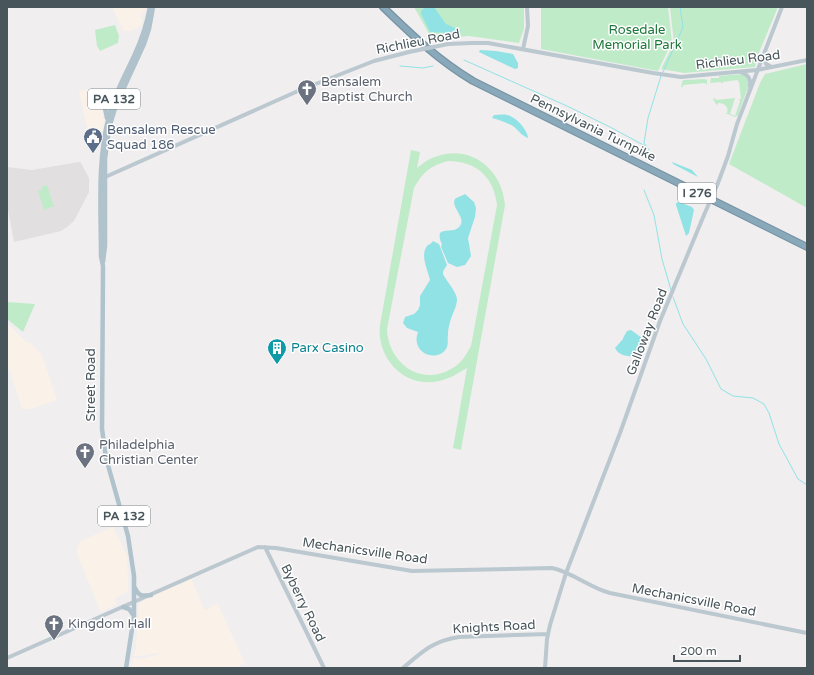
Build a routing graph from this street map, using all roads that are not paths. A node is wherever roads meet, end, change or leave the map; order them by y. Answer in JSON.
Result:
{"nodes":[{"id":1,"x":150,"y":7,"type":"edge"},
{"id":2,"x":153,"y":7,"type":"edge"},
{"id":3,"x":383,"y":7,"type":"edge"},
{"id":4,"x":387,"y":7,"type":"edge"},
{"id":5,"x":528,"y":7,"type":"edge"},
{"id":6,"x":782,"y":7,"type":"edge"},
{"id":7,"x":523,"y":49,"type":"junction"},
{"id":8,"x":764,"y":52,"type":"junction"},
{"id":9,"x":807,"y":60,"type":"edge"},
{"id":10,"x":772,"y":67,"type":"junction"},
{"id":11,"x":757,"y":70,"type":"junction"},
{"id":12,"x":740,"y":72,"type":"junction"},
{"id":13,"x":750,"y":89,"type":"junction"},
{"id":14,"x":115,"y":97,"type":"junction"},
{"id":15,"x":104,"y":98,"type":"dead end"},
{"id":16,"x":105,"y":108,"type":"dead end"},
{"id":17,"x":107,"y":121,"type":"junction"},
{"id":18,"x":103,"y":178,"type":"junction"},
{"id":19,"x":101,"y":225,"type":"junction"},
{"id":20,"x":106,"y":232,"type":"junction"},
{"id":21,"x":807,"y":243,"type":"edge"},
{"id":22,"x":103,"y":246,"type":"junction"},
{"id":23,"x":807,"y":247,"type":"edge"},
{"id":24,"x":265,"y":547,"type":"junction"},
{"id":25,"x":566,"y":573,"type":"junction"},
{"id":26,"x":134,"y":585,"type":"junction"},
{"id":27,"x":151,"y":595,"type":"junction"},
{"id":28,"x":134,"y":602,"type":"junction"},
{"id":29,"x":123,"y":607,"type":"junction"},
{"id":30,"x":134,"y":616,"type":"junction"},
{"id":31,"x":807,"y":633,"type":"edge"},
{"id":32,"x":548,"y":634,"type":"junction"},
{"id":33,"x":7,"y":658,"type":"edge"},
{"id":34,"x":126,"y":668,"type":"edge"},
{"id":35,"x":324,"y":668,"type":"edge"},
{"id":36,"x":403,"y":668,"type":"edge"},
{"id":37,"x":545,"y":668,"type":"edge"}],
"edges":[{"from":1,"to":14,"type":"main road","name":"Street Road","number":"PA 132"},
{"from":2,"to":18,"type":"main road","name":"Street Road","number":"PA 132"},
{"from":3,"to":23,"type":"highway","name":"Pennsylvania Turnpike","number":"I 276"},
{"from":4,"to":21,"type":"highway","name":"Pennsylvania Turnpike","number":"I 276"},
{"from":5,"to":7,"type":"main road"},
{"from":6,"to":8,"type":"main road","name":"Galloway Road"},
{"from":7,"to":12,"type":"main road","name":"Richlieu Road"},
{"from":7,"to":18,"type":"main road","name":"Richlieu Road","bridge":true},
{"from":8,"to":10,"type":"main road"},
{"from":8,"to":11,"type":"main road","name":"Galloway Road"},
{"from":9,"to":10,"type":"main road","name":"Richlieu Road"},
{"from":10,"to":11,"type":"main road","name":"Richlieu Road"},
{"from":11,"to":12,"type":"main road","name":"Richlieu Road"},
{"from":11,"to":13,"type":"main road","name":"Galloway Road"},
{"from":12,"to":13,"type":"main road"},
{"from":13,"to":25,"type":"main road","name":"Galloway Road","bridge":true},
{"from":14,"to":15,"type":"main road"},
{"from":14,"to":17,"type":"main road","name":"Street Road","number":"PA 132"},
{"from":16,"to":17,"type":"main road"},
{"from":17,"to":18,"type":"main road","name":"Street Road","number":"PA 132"},
{"from":18,"to":19,"type":"main road","name":"Street Road","number":"PA 132"},
{"from":18,"to":20,"type":"main road","name":"Street Road","number":"PA 132"},
{"from":19,"to":20,"type":"main road"},
{"from":19,"to":22,"type":"main road","name":"Street Road","number":"PA 132"},
{"from":20,"to":22,"type":"main road","name":"Street Road","number":"PA 132"},
{"from":22,"to":26,"type":"main road","name":"Street Road","number":"PA 132"},
{"from":24,"to":25,"type":"main road","name":"Mechanicsville Road"},
{"from":24,"to":27,"type":"main road","name":"Mechanicsville Road"},
{"from":24,"to":35,"type":"main road","name":"Byberry Road"},
{"from":25,"to":31,"type":"main road","name":"Mechanicsville Road"},
{"from":25,"to":32,"type":"main road","name":"Galloway Road"},
{"from":26,"to":27,"type":"main road"},
{"from":26,"to":28,"type":"main road","name":"Street Road","number":"PA 132"},
{"from":27,"to":28,"type":"main road","name":"Mechanicsville Road"},
{"from":28,"to":29,"type":"main road","name":"Mechanicsville Road"},
{"from":28,"to":30,"type":"main road","name":"Street Road","number":"PA 132"},
{"from":29,"to":30,"type":"main road"},
{"from":29,"to":33,"type":"main road","name":"Mechanicsville Road"},
{"from":30,"to":34,"type":"main road","name":"Street Road","number":"PA 132"},
{"from":32,"to":36,"type":"main road","name":"Knights Road"},
{"from":32,"to":37,"type":"main road","name":"Galloway Road"}]}
